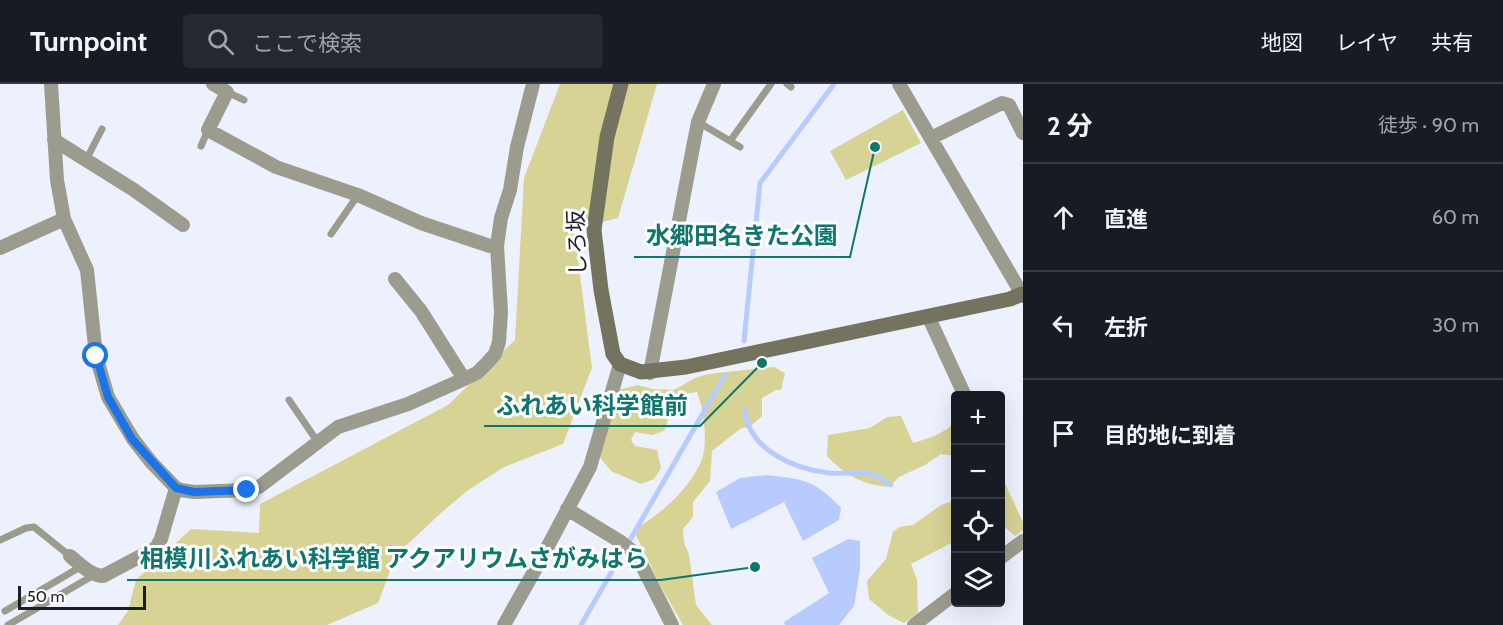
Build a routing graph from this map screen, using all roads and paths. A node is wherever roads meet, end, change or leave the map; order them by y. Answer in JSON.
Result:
{"nodes":[{"id":1,"x":51,"y":84,"type":"edge"},
{"id":2,"x":213,"y":84,"type":"edge"},
{"id":3,"x":533,"y":84,"type":"edge"},
{"id":4,"x":621,"y":84,"type":"edge"},
{"id":5,"x":714,"y":84,"type":"edge"},
{"id":6,"x":771,"y":84,"type":"edge"},
{"id":7,"x":899,"y":84,"type":"edge"},
{"id":8,"x":227,"y":92,"type":"junction"},
{"id":9,"x":244,"y":100,"type":"dead end"},
{"id":10,"x":698,"y":122,"type":"junction"},
{"id":11,"x":102,"y":129,"type":"dead end"},
{"id":12,"x":208,"y":130,"type":"junction"},
{"id":13,"x":1023,"y":133,"type":"edge"},
{"id":14,"x":931,"y":138,"type":"junction"},
{"id":15,"x":54,"y":140,"type":"junction"},
{"id":16,"x":730,"y":141,"type":"junction"},
{"id":17,"x":201,"y":146,"type":"dead end"},
{"id":18,"x":740,"y":147,"type":"dead end"},
{"id":19,"x":86,"y":160,"type":"junction"},
{"id":20,"x":358,"y":195,"type":"junction"},
{"id":21,"x":64,"y":219,"type":"junction"},
{"id":22,"x":183,"y":225,"type":"dead end"},
{"id":23,"x":331,"y":234,"type":"dead end"},
{"id":24,"x":497,"y":246,"type":"junction"},
{"id":25,"x":0,"y":248,"type":"edge"},
{"id":26,"x":395,"y":279,"type":"dead end"},
{"id":27,"x":1023,"y":295,"type":"edge"},
{"id":28,"x":928,"y":318,"type":"junction"},
{"id":29,"x":620,"y":364,"type":"junction"},
{"id":30,"x":650,"y":373,"type":"junction"},
{"id":31,"x":464,"y":379,"type":"junction"},
{"id":32,"x":963,"y":391,"type":"edge"},
{"id":33,"x":289,"y":400,"type":"dead end"},
{"id":34,"x":317,"y":441,"type":"junction"},
{"id":35,"x":176,"y":488,"type":"junction"},
{"id":36,"x":567,"y":509,"type":"junction"},
{"id":37,"x":0,"y":540,"type":"edge"},
{"id":38,"x":1023,"y":541,"type":"edge"},
{"id":39,"x":1005,"y":554,"type":"edge"},
{"id":40,"x":70,"y":556,"type":"joint"},
{"id":41,"x":82,"y":566,"type":"junction"},
{"id":42,"x":94,"y":574,"type":"junction"},
{"id":43,"x":951,"y":597,"type":"edge"},
{"id":44,"x":5,"y":611,"type":"dead end"},
{"id":45,"x":8,"y":625,"type":"edge"},
{"id":46,"x":504,"y":625,"type":"edge"},
{"id":47,"x":672,"y":625,"type":"edge"},
{"id":48,"x":914,"y":625,"type":"edge"}],
"edges":[{"from":1,"to":15,"type":"street"},
{"from":2,"to":8,"type":"street"},
{"from":3,"to":24,"type":"street"},
{"from":4,"to":29,"type":"street","name":"しろ坂"},
{"from":5,"to":10,"type":"street"},
{"from":6,"to":16,"type":"lane"},
{"from":7,"to":14,"type":"street"},
{"from":8,"to":9,"type":"lane"},
{"from":8,"to":12,"type":"street"},
{"from":10,"to":16,"type":"lane"},
{"from":10,"to":30,"type":"street"},
{"from":11,"to":19,"type":"lane"},
{"from":12,"to":17,"type":"lane"},
{"from":12,"to":20,"type":"street"},
{"from":13,"to":14,"type":"street"},
{"from":14,"to":27,"type":"street"},
{"from":15,"to":19,"type":"street"},
{"from":15,"to":21,"type":"street"},
{"from":16,"to":18,"type":"lane"},
{"from":19,"to":22,"type":"street"},
{"from":20,"to":23,"type":"lane"},
{"from":20,"to":24,"type":"street"},
{"from":21,"to":25,"type":"street"},
{"from":21,"to":35,"type":"street"},
{"from":24,"to":31,"type":"street"},
{"from":26,"to":31,"type":"street"},
{"from":27,"to":28,"type":"street"},
{"from":28,"to":30,"type":"street"},
{"from":28,"to":32,"type":"street"},
{"from":29,"to":30,"type":"street"},
{"from":29,"to":36,"type":"street"},
{"from":31,"to":34,"type":"street"},
{"from":33,"to":34,"type":"lane"},
{"from":34,"to":35,"type":"street"},
{"from":35,"to":42,"type":"street"},
{"from":36,"to":46,"type":"street"},
{"from":36,"to":47,"type":"street"},
{"from":37,"to":40,"type":"lane"},
{"from":38,"to":39,"type":"street"},
{"from":40,"to":41,"type":"street"},
{"from":41,"to":42,"type":"street"},
{"from":41,"to":44,"type":"lane"},
{"from":42,"to":45,"type":"lane"},
{"from":43,"to":48,"type":"street"}]}
